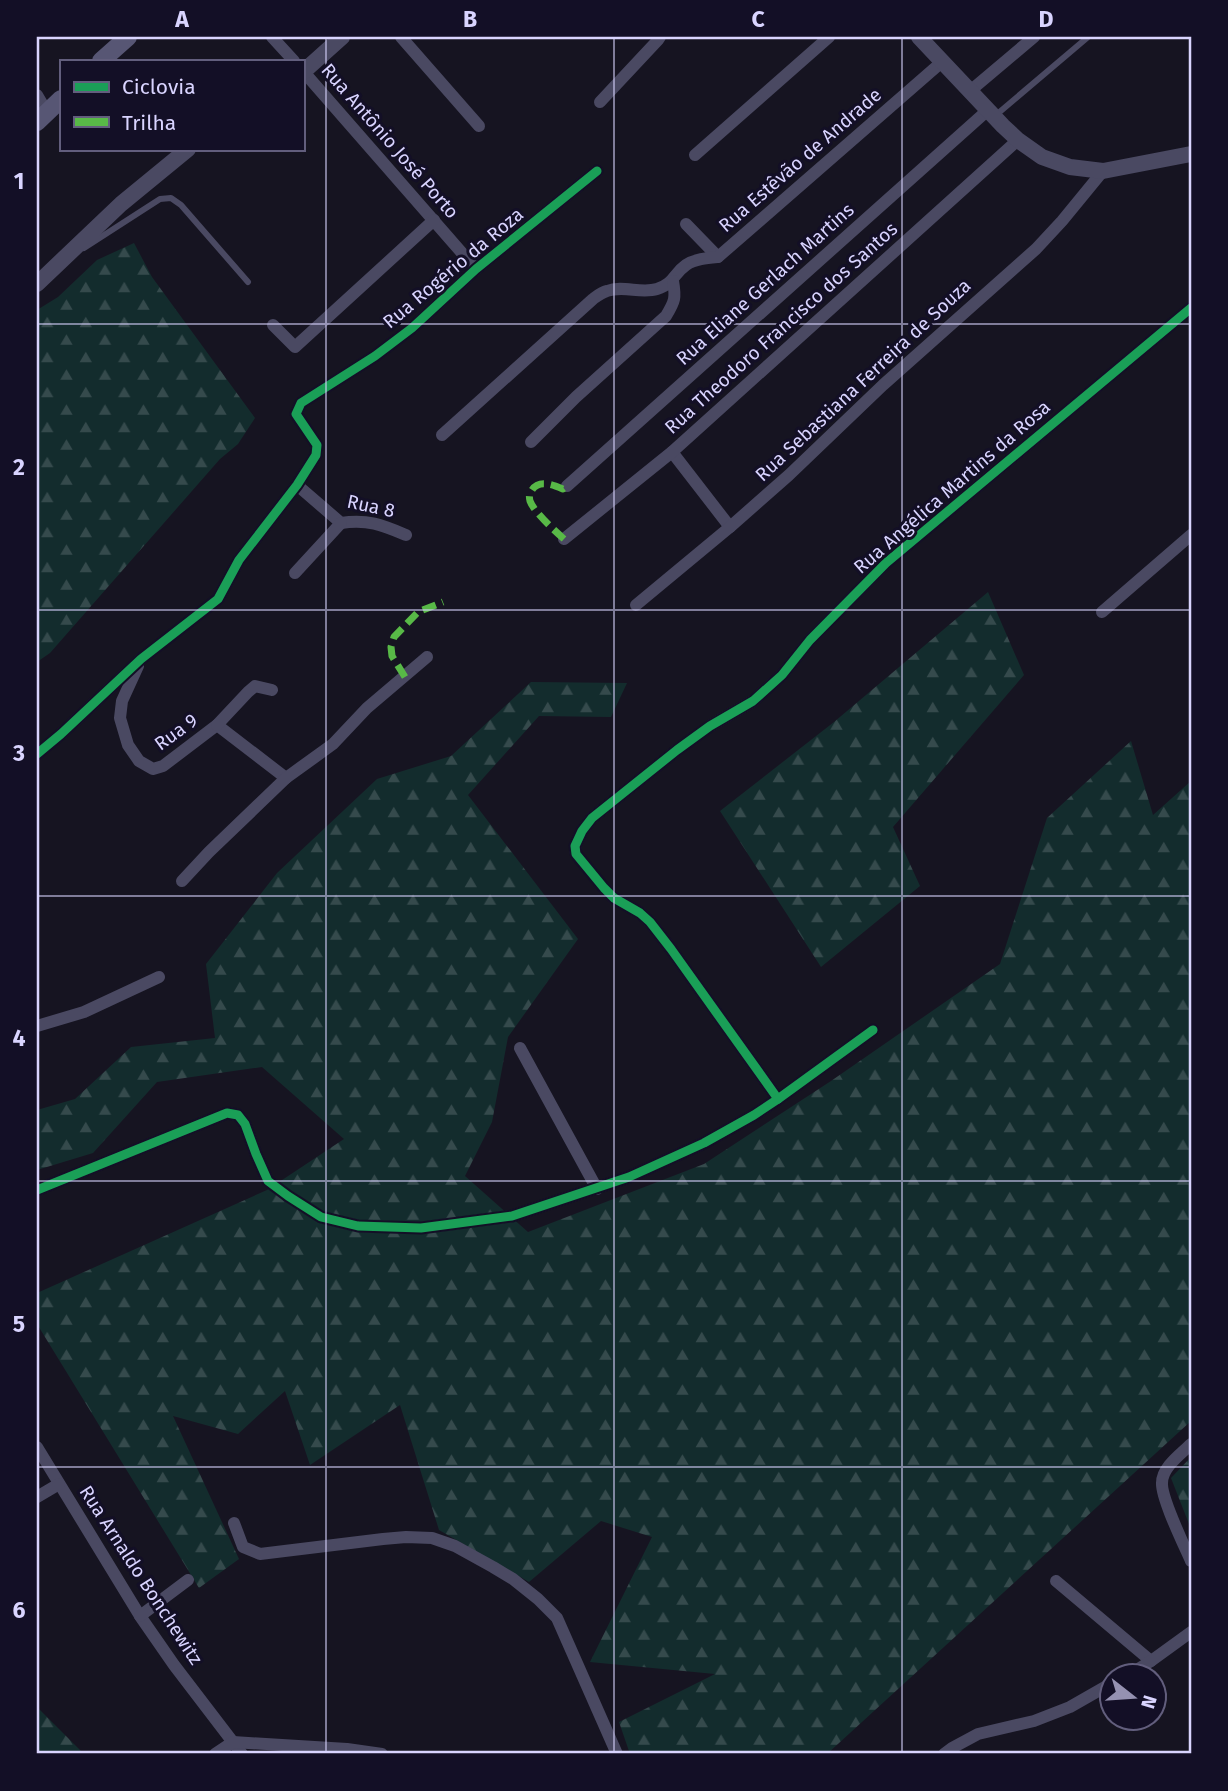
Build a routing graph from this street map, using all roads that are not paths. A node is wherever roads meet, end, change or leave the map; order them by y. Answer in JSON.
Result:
{"nodes":[{"id":1,"x":128,"y":37,"type":"edge"},
{"id":2,"x":272,"y":37,"type":"edge"},
{"id":3,"x":342,"y":37,"type":"edge"},
{"id":4,"x":401,"y":37,"type":"edge"},
{"id":5,"x":660,"y":37,"type":"edge"},
{"id":6,"x":830,"y":37,"type":"edge"},
{"id":7,"x":921,"y":37,"type":"edge"},
{"id":8,"x":1034,"y":37,"type":"edge"},
{"id":9,"x":1088,"y":37,"type":"edge"},
{"id":10,"x":102,"y":60,"type":"edge"},
{"id":11,"x":293,"y":60,"type":"edge"},
{"id":12,"x":943,"y":61,"type":"junction"},
{"id":13,"x":304,"y":71,"type":"edge"},
{"id":14,"x":304,"y":73,"type":"edge"},
{"id":15,"x":970,"y":91,"type":"junction"},
{"id":16,"x":37,"y":95,"type":"edge"},
{"id":17,"x":60,"y":100,"type":"edge"},
{"id":18,"x":600,"y":102,"type":"dead end"},
{"id":19,"x":991,"y":113,"type":"junction"},
{"id":20,"x":42,"y":117,"type":"edge"},
{"id":21,"x":479,"y":126,"type":"dead end"},
{"id":22,"x":1018,"y":140,"type":"junction"},
{"id":23,"x":187,"y":150,"type":"edge"},
{"id":24,"x":1191,"y":154,"type":"edge"},
{"id":25,"x":695,"y":155,"type":"dead end"},
{"id":26,"x":597,"y":171,"type":"dead end"},
{"id":27,"x":1103,"y":171,"type":"junction"},
{"id":28,"x":434,"y":220,"type":"junction"},
{"id":29,"x":686,"y":224,"type":"dead end"},
{"id":30,"x":718,"y":257,"type":"junction"},
{"id":31,"x":476,"y":268,"type":"junction"},
{"id":32,"x":53,"y":269,"type":"junction"},
{"id":33,"x":673,"y":281,"type":"junction"},
{"id":34,"x":248,"y":282,"type":"dead end"},
{"id":35,"x":37,"y":284,"type":"edge"},
{"id":36,"x":1191,"y":308,"type":"edge"},
{"id":37,"x":273,"y":325,"type":"dead end"},
{"id":38,"x":442,"y":435,"type":"dead end"},
{"id":39,"x":531,"y":442,"type":"dead end"},
{"id":40,"x":672,"y":452,"type":"junction"},
{"id":41,"x":297,"y":485,"type":"junction"},
{"id":42,"x":567,"y":486,"type":"dead end"},
{"id":43,"x":341,"y":523,"type":"junction"},
{"id":44,"x":730,"y":527,"type":"junction"},
{"id":45,"x":406,"y":535,"type":"dead end"},
{"id":46,"x":1191,"y":535,"type":"edge"},
{"id":47,"x":564,"y":539,"type":"dead end"},
{"id":48,"x":295,"y":573,"type":"dead end"},
{"id":49,"x":636,"y":605,"type":"dead end"},
{"id":50,"x":1102,"y":612,"type":"dead end"},
{"id":51,"x":427,"y":657,"type":"dead end"},
{"id":52,"x":141,"y":659,"type":"junction"},
{"id":53,"x":272,"y":690,"type":"dead end"},
{"id":54,"x":217,"y":725,"type":"junction"},
{"id":55,"x":37,"y":754,"type":"edge"},
{"id":56,"x":286,"y":778,"type":"junction"},
{"id":57,"x":182,"y":881,"type":"dead end"},
{"id":58,"x":159,"y":977,"type":"dead end"},
{"id":59,"x":37,"y":1026,"type":"edge"},
{"id":60,"x":873,"y":1030,"type":"dead end"},
{"id":61,"x":520,"y":1048,"type":"dead end"},
{"id":62,"x":778,"y":1099,"type":"junction"},
{"id":63,"x":597,"y":1189,"type":"junction"},
{"id":64,"x":37,"y":1190,"type":"edge"},
{"id":65,"x":1191,"y":1444,"type":"edge"},
{"id":66,"x":37,"y":1447,"type":"edge"},
{"id":67,"x":59,"y":1484,"type":"junction"},
{"id":68,"x":37,"y":1497,"type":"edge"},
{"id":69,"x":234,"y":1523,"type":"dead end"},
{"id":70,"x":1191,"y":1561,"type":"edge"},
{"id":71,"x":188,"y":1580,"type":"dead end"},
{"id":72,"x":1056,"y":1581,"type":"dead end"},
{"id":73,"x":140,"y":1616,"type":"junction"},
{"id":74,"x":1191,"y":1632,"type":"edge"},
{"id":75,"x":1151,"y":1661,"type":"joint"},
{"id":76,"x":1098,"y":1691,"type":"edge"},
{"id":77,"x":233,"y":1742,"type":"junction"},
{"id":78,"x":215,"y":1754,"type":"edge"},
{"id":79,"x":242,"y":1754,"type":"edge"},
{"id":80,"x":382,"y":1754,"type":"edge"},
{"id":81,"x":617,"y":1754,"type":"edge"},
{"id":82,"x":944,"y":1754,"type":"edge"}],
"edges":[{"from":1,"to":10,"type":"main road"},
{"from":2,"to":11,"type":"street","name":"Rua Antônio José Porto"},
{"from":3,"to":13,"type":"street"},
{"from":4,"to":21,"type":"street"},
{"from":5,"to":18,"type":"street"},
{"from":6,"to":25,"type":"street"},
{"from":7,"to":12,"type":"street"},
{"from":8,"to":15,"type":"street"},
{"from":9,"to":19,"type":"lane"},
{"from":12,"to":15,"type":"street"},
{"from":12,"to":30,"type":"street","name":"Rua Estêvão de Andrade"},
{"from":14,"to":28,"type":"street","name":"Rua Antônio José Porto"},
{"from":15,"to":19,"type":"street"},
{"from":16,"to":20,"type":"street"},
{"from":17,"to":20,"type":"main road"},
{"from":19,"to":22,"type":"street"},
{"from":19,"to":42,"type":"street","name":"Rua Eliane Gerlach Martins"},
{"from":22,"to":27,"type":"street"},
{"from":22,"to":40,"type":"street","name":"Rua Theodoro Francisco dos Santos"},
{"from":23,"to":32,"type":"street"},
{"from":24,"to":27,"type":"street"},
{"from":26,"to":31,"type":"street","name":"Rua Rogério da Roza"},
{"from":27,"to":44,"type":"street","name":"Rua Sebastiana Ferreira de Souza"},
{"from":28,"to":31,"type":"street","name":"Rua Antônio José Porto"},
{"from":28,"to":37,"type":"street"},
{"from":29,"to":30,"type":"street"},
{"from":30,"to":33,"type":"street","name":"Rua Estêvão de Andrade"},
{"from":31,"to":41,"type":"street","name":"Rua Rogério da Roza"},
{"from":32,"to":34,"type":"lane"},
{"from":32,"to":35,"type":"street"},
{"from":33,"to":38,"type":"street","name":"Rua Estêvão de Andrade"},
{"from":33,"to":39,"type":"street"},
{"from":36,"to":62,"type":"street","name":"Rua Angélica Martins da Rosa"},
{"from":40,"to":44,"type":"street"},
{"from":40,"to":47,"type":"street","name":"Rua Theodoro Francisco dos Santos"},
{"from":41,"to":43,"type":"street","name":"Rua 8"},
{"from":41,"to":52,"type":"street"},
{"from":43,"to":45,"type":"street","name":"Rua 8"},
{"from":43,"to":48,"type":"street"},
{"from":44,"to":49,"type":"street","name":"Rua Sebastiana Ferreira de Souza"},
{"from":46,"to":50,"type":"street"},
{"from":51,"to":56,"type":"street"},
{"from":52,"to":54,"type":"street","name":"Rua 9"},
{"from":52,"to":55,"type":"street"},
{"from":53,"to":54,"type":"street"},
{"from":54,"to":56,"type":"street","name":"Rua 9"},
{"from":56,"to":57,"type":"street"},
{"from":58,"to":59,"type":"street"},
{"from":60,"to":62,"type":"street"},
{"from":61,"to":63,"type":"street"},
{"from":62,"to":63,"type":"street"},
{"from":63,"to":64,"type":"street"},
{"from":65,"to":70,"type":"street"},
{"from":66,"to":67,"type":"street","name":"Rua Arnaldo Bonchewitz"},
{"from":67,"to":68,"type":"street"},
{"from":67,"to":73,"type":"street","name":"Rua Arnaldo Bonchewitz"},
{"from":69,"to":81,"type":"street"},
{"from":71,"to":73,"type":"street"},
{"from":72,"to":75,"type":"street"},
{"from":73,"to":77,"type":"street","name":"Rua Arnaldo Bonchewitz"},
{"from":74,"to":75,"type":"street"},
{"from":76,"to":82,"type":"street"},
{"from":77,"to":78,"type":"street"},
{"from":77,"to":79,"type":"street","name":"Rua Arnaldo Bonchewitz"},
{"from":77,"to":80,"type":"street"}]}
